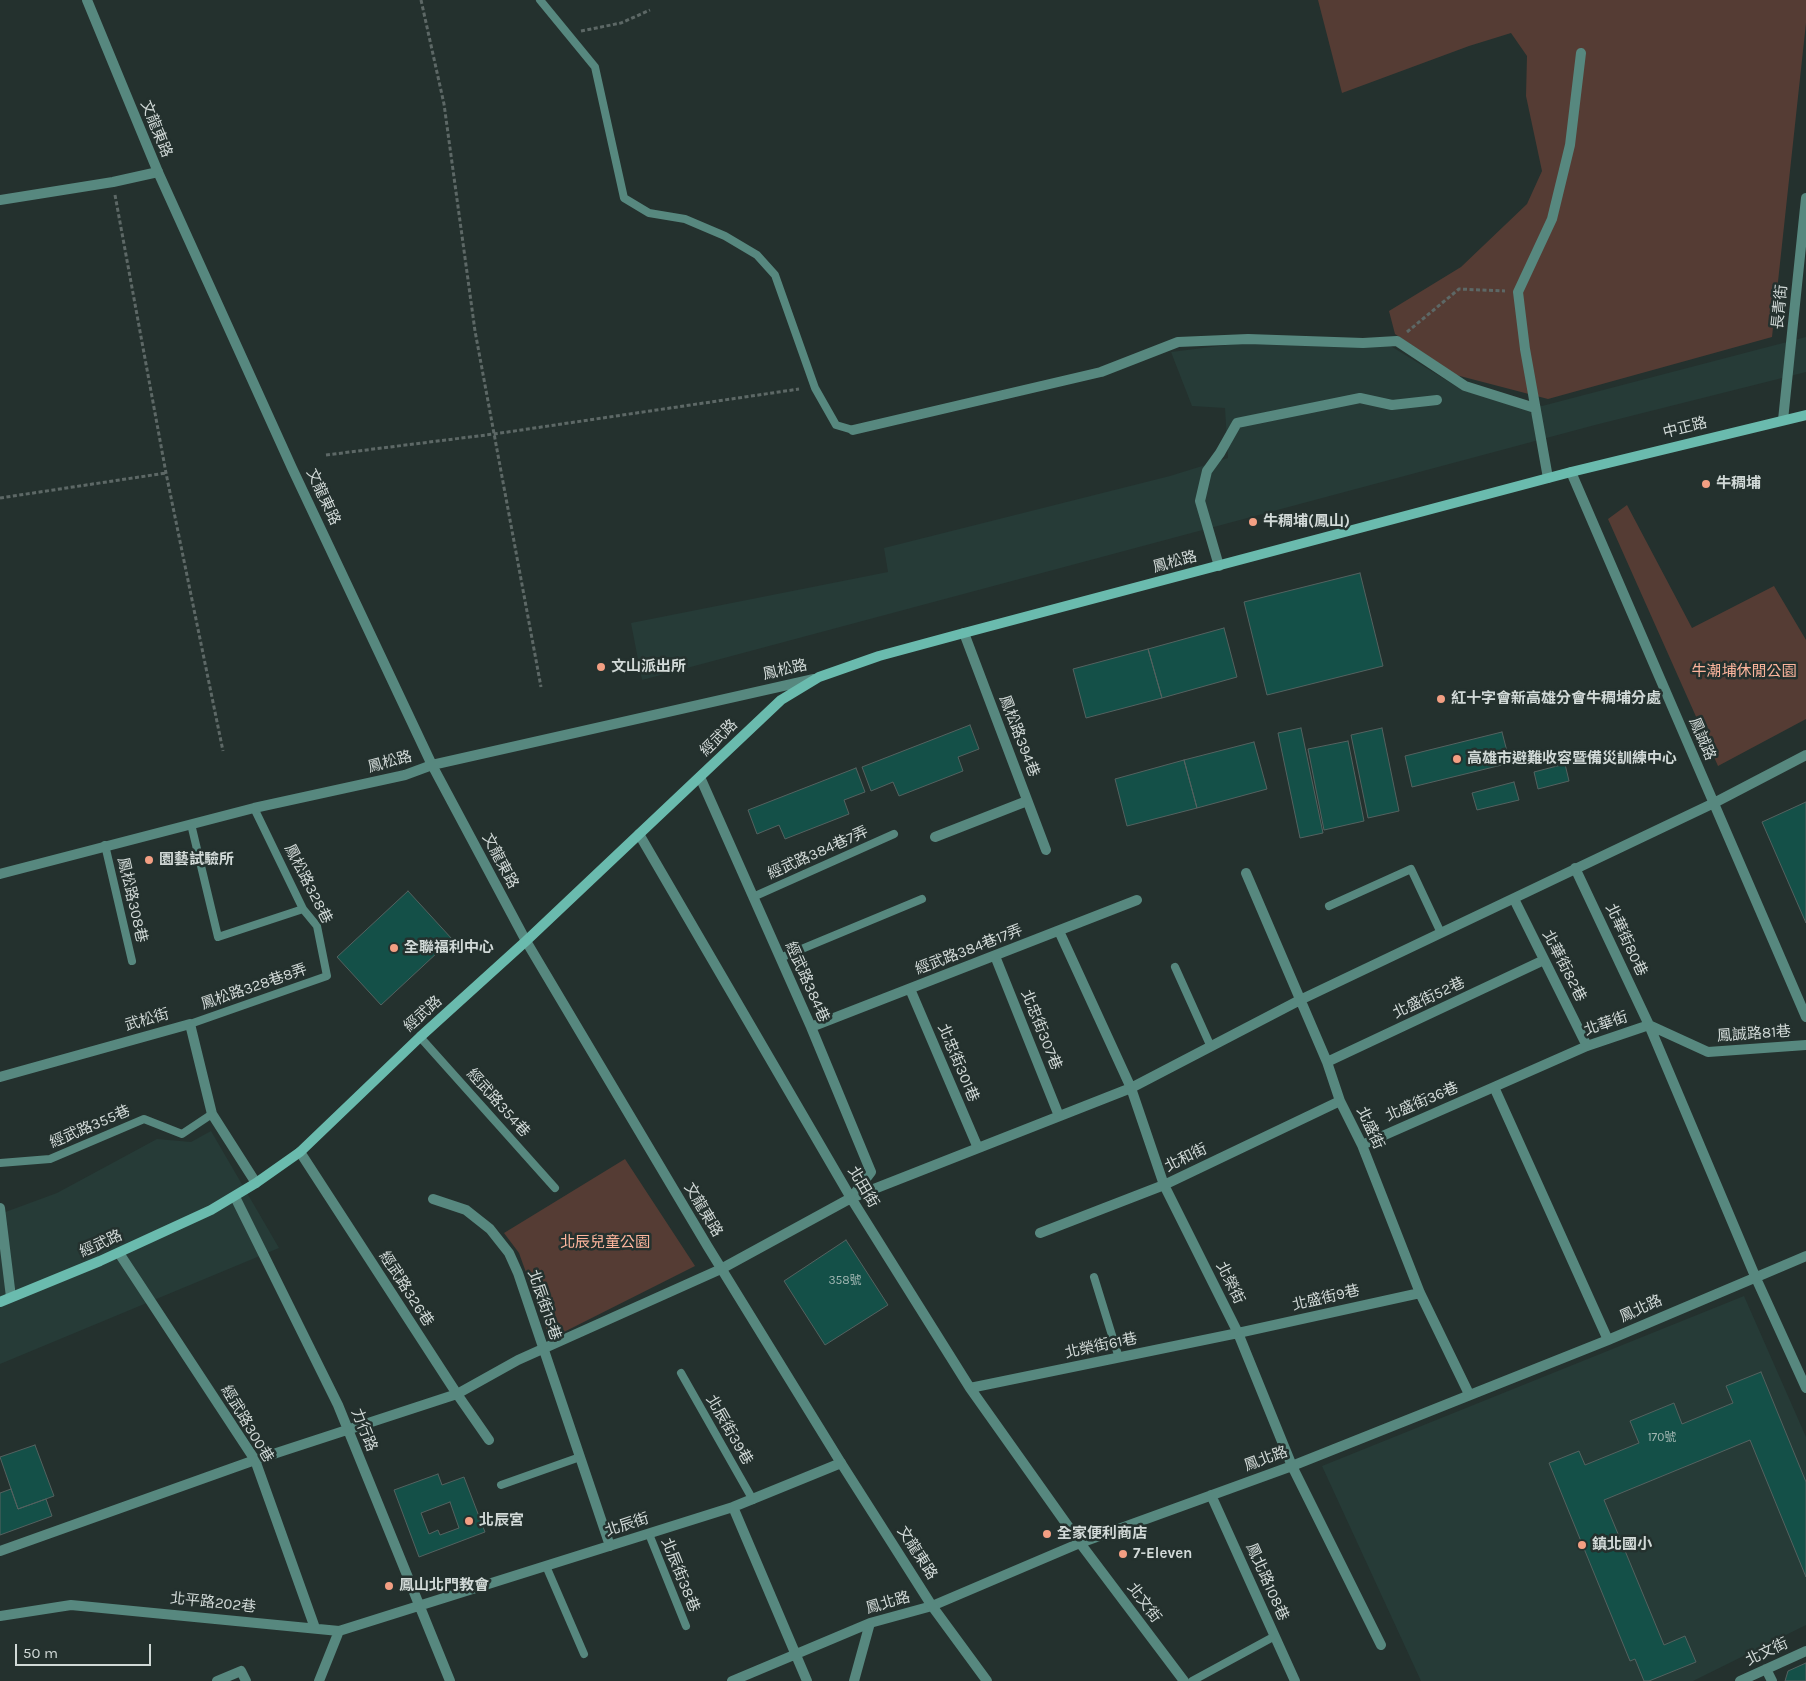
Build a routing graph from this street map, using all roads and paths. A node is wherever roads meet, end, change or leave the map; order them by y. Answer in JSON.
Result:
{"nodes":[{"id":1,"x":87,"y":0,"type":"edge"},
{"id":2,"x":421,"y":0,"type":"edge"},
{"id":3,"x":540,"y":0,"type":"edge"},
{"id":4,"x":650,"y":10,"type":"dead end"},
{"id":5,"x":568,"y":34,"type":"junction"},
{"id":6,"x":1581,"y":53,"type":"dead end"},
{"id":7,"x":158,"y":172,"type":"junction"},
{"id":8,"x":113,"y":182,"type":"junction"},
{"id":9,"x":1806,"y":198,"type":"edge"},
{"id":10,"x":0,"y":200,"type":"edge"},
{"id":11,"x":1518,"y":292,"type":"junction"},
{"id":12,"x":1396,"y":341,"type":"junction"},
{"id":13,"x":799,"y":388,"type":"dead end"},
{"id":14,"x":1437,"y":400,"type":"dead end"},
{"id":15,"x":1535,"y":408,"type":"junction"},
{"id":16,"x":1806,"y":414,"type":"edge"},
{"id":17,"x":1783,"y":420,"type":"junction"},
{"id":18,"x":852,"y":430,"type":"joint"},
{"id":19,"x":494,"y":434,"type":"junction"},
{"id":20,"x":326,"y":454,"type":"dead end"},
{"id":21,"x":1571,"y":472,"type":"junction"},
{"id":22,"x":166,"y":473,"type":"junction"},
{"id":23,"x":1548,"y":478,"type":"junction"},
{"id":24,"x":0,"y":498,"type":"edge"},
{"id":25,"x":1218,"y":566,"type":"junction"},
{"id":26,"x":964,"y":633,"type":"junction"},
{"id":27,"x":819,"y":677,"type":"junction"},
{"id":28,"x":541,"y":687,"type":"dead end"},
{"id":29,"x":223,"y":751,"type":"dead end"},
{"id":30,"x":1806,"y":755,"type":"edge"},
{"id":31,"x":432,"y":765,"type":"junction"},
{"id":32,"x":700,"y":777,"type":"junction"},
{"id":33,"x":1027,"y":801,"type":"junction"},
{"id":34,"x":1714,"y":803,"type":"junction"},
{"id":35,"x":254,"y":808,"type":"junction"},
{"id":36,"x":191,"y":824,"type":"junction"},
{"id":37,"x":639,"y":834,"type":"junction"},
{"id":38,"x":894,"y":834,"type":"dead end"},
{"id":39,"x":935,"y":837,"type":"dead end"},
{"id":40,"x":105,"y":845,"type":"junction"},
{"id":41,"x":1046,"y":850,"type":"dead end"},
{"id":42,"x":1576,"y":868,"type":"junction"},
{"id":43,"x":1246,"y":873,"type":"dead end"},
{"id":44,"x":0,"y":874,"type":"edge"},
{"id":45,"x":753,"y":897,"type":"junction"},
{"id":46,"x":922,"y":899,"type":"dead end"},
{"id":47,"x":1514,"y":899,"type":"junction"},
{"id":48,"x":1137,"y":900,"type":"dead end"},
{"id":49,"x":1329,"y":906,"type":"dead end"},
{"id":50,"x":303,"y":909,"type":"junction"},
{"id":51,"x":1059,"y":931,"type":"junction"},
{"id":52,"x":1440,"y":933,"type":"junction"},
{"id":53,"x":526,"y":941,"type":"junction"},
{"id":54,"x":995,"y":956,"type":"junction"},
{"id":55,"x":780,"y":958,"type":"junction"},
{"id":56,"x":1544,"y":960,"type":"junction"},
{"id":57,"x":132,"y":961,"type":"dead end"},
{"id":58,"x":1175,"y":967,"type":"dead end"},
{"id":59,"x":327,"y":976,"type":"joint"},
{"id":60,"x":910,"y":989,"type":"junction"},
{"id":61,"x":1300,"y":1000,"type":"junction"},
{"id":62,"x":1806,"y":1017,"type":"edge"},
{"id":63,"x":190,"y":1024,"type":"junction"},
{"id":64,"x":1649,"y":1025,"type":"junction"},
{"id":65,"x":811,"y":1027,"type":"junction"},
{"id":66,"x":420,"y":1036,"type":"junction"},
{"id":67,"x":1806,"y":1045,"type":"edge"},
{"id":68,"x":1211,"y":1046,"type":"junction"},
{"id":69,"x":1587,"y":1046,"type":"junction"},
{"id":70,"x":1327,"y":1062,"type":"junction"},
{"id":71,"x":0,"y":1077,"type":"edge"},
{"id":72,"x":1494,"y":1087,"type":"junction"},
{"id":73,"x":1131,"y":1088,"type":"junction"},
{"id":74,"x":1340,"y":1100,"type":"junction"},
{"id":75,"x":212,"y":1114,"type":"junction"},
{"id":76,"x":1059,"y":1116,"type":"junction"},
{"id":77,"x":1362,"y":1144,"type":"junction"},
{"id":78,"x":978,"y":1148,"type":"junction"},
{"id":79,"x":300,"y":1152,"type":"junction"},
{"id":80,"x":0,"y":1163,"type":"edge"},
{"id":81,"x":256,"y":1184,"type":"junction"},
{"id":82,"x":1164,"y":1185,"type":"junction"},
{"id":83,"x":555,"y":1188,"type":"dead end"},
{"id":84,"x":235,"y":1197,"type":"junction"},
{"id":85,"x":851,"y":1198,"type":"junction"},
{"id":86,"x":433,"y":1200,"type":"dead end"},
{"id":87,"x":0,"y":1208,"type":"edge"},
{"id":88,"x":1040,"y":1233,"type":"dead end"},
{"id":89,"x":119,"y":1253,"type":"junction"},
{"id":90,"x":1806,"y":1256,"type":"edge"},
{"id":91,"x":722,"y":1269,"type":"junction"},
{"id":92,"x":1755,"y":1276,"type":"junction"},
{"id":93,"x":1094,"y":1277,"type":"dead end"},
{"id":94,"x":1420,"y":1293,"type":"junction"},
{"id":95,"x":11,"y":1298,"type":"junction"},
{"id":96,"x":0,"y":1302,"type":"edge"},
{"id":97,"x":1238,"y":1333,"type":"junction"},
{"id":98,"x":1608,"y":1340,"type":"junction"},
{"id":99,"x":544,"y":1349,"type":"junction"},
{"id":100,"x":1119,"y":1358,"type":"junction"},
{"id":101,"x":681,"y":1374,"type":"dead end"},
{"id":102,"x":970,"y":1388,"type":"junction"},
{"id":103,"x":1806,"y":1388,"type":"edge"},
{"id":104,"x":457,"y":1394,"type":"junction"},
{"id":105,"x":1469,"y":1394,"type":"junction"},
{"id":106,"x":348,"y":1430,"type":"junction"},
{"id":107,"x":489,"y":1440,"type":"dead end"},
{"id":108,"x":580,"y":1457,"type":"junction"},
{"id":109,"x":255,"y":1460,"type":"junction"},
{"id":110,"x":841,"y":1463,"type":"junction"},
{"id":111,"x":1292,"y":1466,"type":"junction"},
{"id":112,"x":500,"y":1485,"type":"dead end"},
{"id":113,"x":1211,"y":1495,"type":"junction"},
{"id":114,"x":753,"y":1500,"type":"junction"},
{"id":115,"x":733,"y":1507,"type":"junction"},
{"id":116,"x":649,"y":1534,"type":"junction"},
{"id":117,"x":1080,"y":1543,"type":"junction"},
{"id":118,"x":610,"y":1546,"type":"junction"},
{"id":119,"x":0,"y":1551,"type":"edge"},
{"id":120,"x":546,"y":1566,"type":"junction"},
{"id":121,"x":420,"y":1606,"type":"junction"},
{"id":122,"x":932,"y":1606,"type":"junction"},
{"id":123,"x":0,"y":1616,"type":"edge"},
{"id":124,"x":870,"y":1624,"type":"junction"},
{"id":125,"x":686,"y":1626,"type":"dead end"},
{"id":126,"x":315,"y":1628,"type":"junction"},
{"id":127,"x":339,"y":1631,"type":"junction"},
{"id":128,"x":1275,"y":1636,"type":"junction"},
{"id":129,"x":1380,"y":1645,"type":"dead end"},
{"id":130,"x":1806,"y":1651,"type":"edge"},
{"id":131,"x":584,"y":1654,"type":"dead end"},
{"id":132,"x":794,"y":1655,"type":"junction"},
{"id":133,"x":1766,"y":1669,"type":"junction"},
{"id":134,"x":217,"y":1681,"type":"edge"},
{"id":135,"x":246,"y":1681,"type":"edge"},
{"id":136,"x":319,"y":1681,"type":"edge"},
{"id":137,"x":450,"y":1681,"type":"edge"},
{"id":138,"x":732,"y":1681,"type":"edge"},
{"id":139,"x":807,"y":1681,"type":"edge"},
{"id":140,"x":854,"y":1681,"type":"edge"},
{"id":141,"x":987,"y":1681,"type":"edge"},
{"id":142,"x":1184,"y":1681,"type":"edge"},
{"id":143,"x":1192,"y":1681,"type":"edge"},
{"id":144,"x":1295,"y":1681,"type":"edge"},
{"id":145,"x":1740,"y":1681,"type":"edge"},
{"id":146,"x":1772,"y":1681,"type":"edge"}],
"edges":[{"from":1,"to":7,"type":"street","name":"文龍東路"},
{"from":2,"to":19,"type":"path"},
{"from":3,"to":5,"type":"lane"},
{"from":4,"to":5,"type":"path"},
{"from":5,"to":18,"type":"lane"},
{"from":6,"to":11,"type":"street"},
{"from":7,"to":8,"type":"street"},
{"from":7,"to":31,"type":"street","name":"文龍東路"},
{"from":8,"to":10,"type":"street"},
{"from":8,"to":22,"type":"path"},
{"from":9,"to":17,"type":"street","name":"長青街"},
{"from":11,"to":12,"type":"path"},
{"from":11,"to":15,"type":"street"},
{"from":12,"to":15,"type":"street"},
{"from":12,"to":18,"type":"street"},
{"from":13,"to":19,"type":"path"},
{"from":14,"to":25,"type":"street"},
{"from":15,"to":23,"type":"street"},
{"from":16,"to":17,"type":"main road","name":"中正路"},
{"from":17,"to":21,"type":"main road","name":"中正路"},
{"from":19,"to":20,"type":"path"},
{"from":19,"to":28,"type":"path"},
{"from":21,"to":23,"type":"main road","name":"鳳松路"},
{"from":21,"to":34,"type":"street","name":"鳳誠路"},
{"from":22,"to":24,"type":"path"},
{"from":22,"to":29,"type":"path"},
{"from":23,"to":25,"type":"main road","name":"鳳松路"},
{"from":25,"to":26,"type":"main road","name":"鳳松路"},
{"from":26,"to":27,"type":"main road","name":"鳳松路"},
{"from":26,"to":33,"type":"street","name":"鳳松路394巷"},
{"from":27,"to":31,"type":"street","name":"鳳松路"},
{"from":27,"to":32,"type":"main road","name":"經武路"},
{"from":30,"to":34,"type":"street"},
{"from":31,"to":35,"type":"street","name":"鳳松路"},
{"from":31,"to":53,"type":"street","name":"文龍東路"},
{"from":32,"to":37,"type":"main road","name":"經武路"},
{"from":32,"to":45,"type":"street","name":"經武路384巷"},
{"from":33,"to":39,"type":"street"},
{"from":33,"to":41,"type":"street","name":"鳳松路394巷"},
{"from":34,"to":42,"type":"street"},
{"from":34,"to":62,"type":"street","name":"鳳誠路"},
{"from":35,"to":36,"type":"street","name":"鳳松路"},
{"from":35,"to":50,"type":"lane","name":"鳳松路328巷"},
{"from":36,"to":40,"type":"street","name":"鳳松路"},
{"from":36,"to":50,"type":"lane"},
{"from":37,"to":53,"type":"main road","name":"經武路"},
{"from":37,"to":85,"type":"street","name":"北田街"},
{"from":38,"to":45,"type":"lane","name":"經武路384巷7弄"},
{"from":40,"to":44,"type":"street","name":"鳳松路"},
{"from":40,"to":57,"type":"lane","name":"鳳松路308巷"},
{"from":42,"to":47,"type":"street"},
{"from":42,"to":64,"type":"street","name":"北華街80巷"},
{"from":43,"to":61,"type":"street","name":"北盛街"},
{"from":45,"to":55,"type":"street","name":"經武路384巷"},
{"from":46,"to":55,"type":"lane"},
{"from":47,"to":52,"type":"street"},
{"from":47,"to":56,"type":"street","name":"北華街82巷"},
{"from":48,"to":51,"type":"street","name":"經武路384巷17弄"},
{"from":49,"to":52,"type":"lane"},
{"from":50,"to":59,"type":"lane","name":"鳳松路328巷"},
{"from":51,"to":54,"type":"street","name":"經武路384巷17弄"},
{"from":51,"to":73,"type":"street","name":"北榮街"},
{"from":52,"to":61,"type":"street"},
{"from":53,"to":66,"type":"main road","name":"經武路"},
{"from":53,"to":91,"type":"street","name":"文龍東路"},
{"from":54,"to":60,"type":"street","name":"經武路384巷17弄"},
{"from":54,"to":76,"type":"street","name":"北忠街307巷"},
{"from":55,"to":65,"type":"street","name":"經武路384巷"},
{"from":56,"to":69,"type":"street","name":"北華街82巷"},
{"from":56,"to":70,"type":"street","name":"北盛街52巷"},
{"from":58,"to":68,"type":"lane"},
{"from":59,"to":63,"type":"lane","name":"鳳松路328巷8弄"},
{"from":60,"to":65,"type":"street","name":"經武路384巷17弄"},
{"from":60,"to":78,"type":"street","name":"北忠街301巷"},
{"from":61,"to":68,"type":"street"},
{"from":61,"to":70,"type":"street","name":"北盛街"},
{"from":63,"to":71,"type":"street","name":"武松街"},
{"from":63,"to":75,"type":"street","name":"武松街"},
{"from":64,"to":67,"type":"street","name":"鳳誠路81巷"},
{"from":64,"to":69,"type":"street","name":"北華街"},
{"from":64,"to":92,"type":"street","name":"北華街"},
{"from":65,"to":85,"type":"street","name":"經武路384巷"},
{"from":66,"to":79,"type":"main road","name":"經武路"},
{"from":66,"to":83,"type":"lane","name":"經武路354巷"},
{"from":68,"to":73,"type":"street"},
{"from":69,"to":72,"type":"street","name":"北華街"},
{"from":70,"to":74,"type":"street","name":"北盛街"},
{"from":72,"to":77,"type":"street","name":"北盛街36巷"},
{"from":72,"to":98,"type":"street"},
{"from":73,"to":76,"type":"street"},
{"from":73,"to":82,"type":"street","name":"北榮街"},
{"from":74,"to":77,"type":"street","name":"北盛街"},
{"from":74,"to":82,"type":"street","name":"北和街"},
{"from":75,"to":80,"type":"lane","name":"經武路355巷"},
{"from":75,"to":81,"type":"street","name":"武松街"},
{"from":76,"to":78,"type":"street"},
{"from":77,"to":94,"type":"street","name":"北盛街"},
{"from":78,"to":85,"type":"street"},
{"from":79,"to":81,"type":"main road","name":"經武路"},
{"from":79,"to":104,"type":"street","name":"經武路326巷"},
{"from":81,"to":84,"type":"main road","name":"經武路"},
{"from":82,"to":88,"type":"street","name":"北和街"},
{"from":82,"to":97,"type":"street","name":"北榮街"},
{"from":84,"to":89,"type":"main road","name":"經武路"},
{"from":84,"to":106,"type":"street","name":"力行路"},
{"from":85,"to":91,"type":"street"},
{"from":85,"to":102,"type":"street","name":"北田街"},
{"from":86,"to":99,"type":"street","name":"北辰街15巷"},
{"from":87,"to":95,"type":"street"},
{"from":89,"to":95,"type":"main road","name":"經武路"},
{"from":89,"to":109,"type":"street","name":"經武路300巷"},
{"from":90,"to":92,"type":"street","name":"鳳北路"},
{"from":91,"to":99,"type":"street"},
{"from":91,"to":110,"type":"street","name":"文龍東路"},
{"from":92,"to":98,"type":"street","name":"鳳北路"},
{"from":92,"to":103,"type":"street","name":"北華街"},
{"from":93,"to":100,"type":"lane"},
{"from":94,"to":97,"type":"street","name":"北盛街9巷"},
{"from":94,"to":105,"type":"street","name":"北盛街"},
{"from":95,"to":96,"type":"main road","name":"經武路"},
{"from":97,"to":100,"type":"street","name":"北榮街61巷"},
{"from":97,"to":111,"type":"street","name":"北榮街"},
{"from":98,"to":105,"type":"street","name":"鳳北路"},
{"from":99,"to":104,"type":"street"},
{"from":99,"to":108,"type":"street","name":"北辰街15巷"},
{"from":100,"to":102,"type":"street","name":"北榮街61巷"},
{"from":101,"to":114,"type":"lane","name":"北辰街39巷"},
{"from":102,"to":117,"type":"street","name":"北田街"},
{"from":104,"to":106,"type":"street"},
{"from":104,"to":107,"type":"street","name":"經武路326巷"},
{"from":105,"to":111,"type":"street","name":"鳳北路"},
{"from":106,"to":109,"type":"street"},
{"from":106,"to":121,"type":"street","name":"力行路"},
{"from":108,"to":112,"type":"lane"},
{"from":108,"to":118,"type":"street","name":"北辰街15巷"},
{"from":109,"to":119,"type":"street"},
{"from":109,"to":126,"type":"street","name":"經武路300巷"},
{"from":110,"to":114,"type":"street","name":"北辰街"},
{"from":110,"to":122,"type":"street","name":"文龍東路"},
{"from":111,"to":113,"type":"street","name":"鳳北路"},
{"from":111,"to":129,"type":"street","name":"北榮街"},
{"from":113,"to":117,"type":"street","name":"鳳北路"},
{"from":113,"to":128,"type":"street","name":"鳳北路108巷"},
{"from":114,"to":115,"type":"street","name":"北辰街"},
{"from":115,"to":116,"type":"street","name":"北辰街"},
{"from":115,"to":132,"type":"street"},
{"from":116,"to":118,"type":"street","name":"北辰街"},
{"from":116,"to":125,"type":"lane","name":"北辰街38巷"},
{"from":117,"to":122,"type":"street","name":"鳳北路"},
{"from":117,"to":142,"type":"street","name":"北文街"},
{"from":118,"to":120,"type":"street","name":"北辰街"},
{"from":120,"to":121,"type":"street","name":"北辰街"},
{"from":120,"to":131,"type":"lane"},
{"from":121,"to":127,"type":"street","name":"北平路202巷"},
{"from":121,"to":137,"type":"street","name":"力行路"},
{"from":122,"to":124,"type":"street","name":"鳳北路"},
{"from":122,"to":141,"type":"street","name":"文龍東路"},
{"from":123,"to":126,"type":"street","name":"北平路202巷"},
{"from":124,"to":132,"type":"street","name":"鳳北路"},
{"from":124,"to":140,"type":"street"},
{"from":126,"to":127,"type":"street","name":"北平路202巷"},
{"from":127,"to":136,"type":"street"},
{"from":128,"to":143,"type":"lane"},
{"from":128,"to":144,"type":"street","name":"鳳北路108巷"},
{"from":130,"to":133,"type":"street","name":"北文街"},
{"from":132,"to":138,"type":"street","name":"鳳北路"},
{"from":132,"to":139,"type":"street"},
{"from":133,"to":145,"type":"street","name":"北文街"},
{"from":133,"to":146,"type":"street"},
{"from":134,"to":135,"type":"street"}]}
